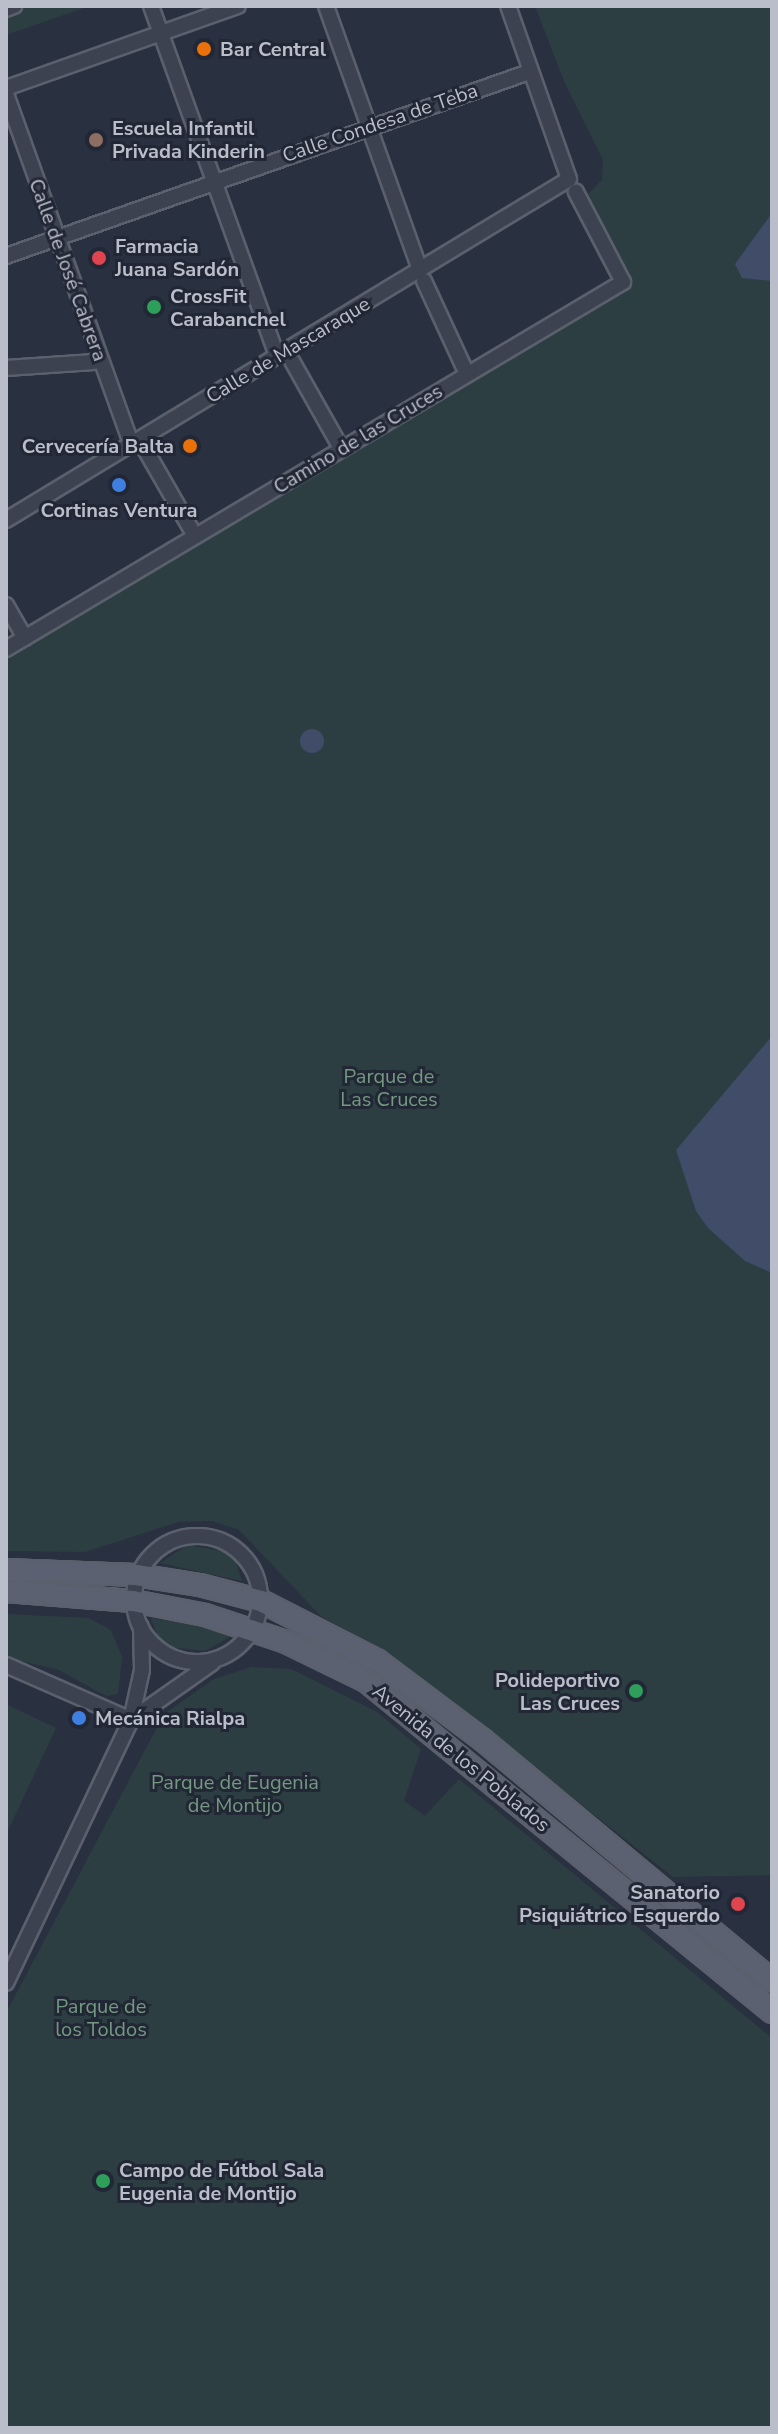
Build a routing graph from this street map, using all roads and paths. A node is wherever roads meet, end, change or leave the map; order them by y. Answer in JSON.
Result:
{"nodes":[{"id":1,"x":14,"y":6,"type":"edge"},
{"id":2,"x":151,"y":6,"type":"edge"},
{"id":3,"x":238,"y":6,"type":"edge"},
{"id":4,"x":326,"y":6,"type":"edge"},
{"id":5,"x":508,"y":6,"type":"edge"},
{"id":6,"x":6,"y":9,"type":"edge"},
{"id":7,"x":161,"y":33,"type":"junction"},
{"id":8,"x":529,"y":72,"type":"junction"},
{"id":9,"x":6,"y":91,"type":"edge"},
{"id":10,"x":367,"y":129,"type":"junction"},
{"id":11,"x":210,"y":182,"type":"junction"},
{"id":12,"x":573,"y":185,"type":"junction"},
{"id":13,"x":56,"y":238,"type":"junction"},
{"id":14,"x":6,"y":256,"type":"edge"},
{"id":15,"x":422,"y":276,"type":"junction"},
{"id":16,"x":277,"y":356,"type":"junction"},
{"id":17,"x":292,"y":361,"type":"dead end"},
{"id":18,"x":94,"y":362,"type":"dead end"},
{"id":19,"x":6,"y":368,"type":"edge"},
{"id":20,"x":467,"y":374,"type":"junction"},
{"id":21,"x":139,"y":447,"type":"junction"},
{"id":22,"x":341,"y":448,"type":"junction"},
{"id":23,"x":6,"y":520,"type":"edge"},
{"id":24,"x":195,"y":536,"type":"junction"},
{"id":25,"x":6,"y":605,"type":"edge"},
{"id":26,"x":25,"y":638,"type":"junction"},
{"id":27,"x":6,"y":649,"type":"edge"},
{"id":28,"x":6,"y":1570,"type":"edge"},
{"id":29,"x":136,"y":1575,"type":"junction"},
{"id":30,"x":6,"y":1591,"type":"edge"},
{"id":31,"x":133,"y":1601,"type":"junction"},
{"id":32,"x":261,"y":1601,"type":"junction"},
{"id":33,"x":141,"y":1627,"type":"junction"},
{"id":34,"x":253,"y":1629,"type":"junction"},
{"id":35,"x":212,"y":1663,"type":"junction"},
{"id":36,"x":6,"y":1665,"type":"edge"},
{"id":37,"x":131,"y":1720,"type":"junction"},
{"id":38,"x":772,"y":1981,"type":"edge"},
{"id":39,"x":6,"y":1983,"type":"edge"},
{"id":40,"x":772,"y":2012,"type":"edge"}],
"edges":[{"from":1,"to":6,"type":"street"},
{"from":2,"to":7,"type":"street"},
{"from":3,"to":7,"type":"street"},
{"from":4,"to":10,"type":"street"},
{"from":5,"to":8,"type":"street"},
{"from":7,"to":9,"type":"street"},
{"from":7,"to":11,"type":"street"},
{"from":8,"to":10,"type":"street","name":"Calle Condesa de Teba"},
{"from":8,"to":12,"type":"street"},
{"from":9,"to":13,"type":"street","name":"Calle de José Cabrera"},
{"from":10,"to":11,"type":"street","name":"Calle Condesa de Teba"},
{"from":10,"to":15,"type":"street"},
{"from":11,"to":13,"type":"street","name":"Calle Condesa de Teba"},
{"from":11,"to":16,"type":"street"},
{"from":12,"to":15,"type":"street","name":"Calle de Mascaraque"},
{"from":12,"to":20,"type":"street","name":"Camino de las Cruces"},
{"from":13,"to":14,"type":"street","name":"Calle Condesa de Teba"},
{"from":13,"to":21,"type":"street","name":"Calle de José Cabrera"},
{"from":15,"to":16,"type":"street","name":"Calle de Mascaraque"},
{"from":15,"to":20,"type":"street"},
{"from":16,"to":21,"type":"street","name":"Calle de Mascaraque"},
{"from":17,"to":22,"type":"street","name":"Calle de Mascaraque"},
{"from":18,"to":19,"type":"street"},
{"from":20,"to":22,"type":"street","name":"Camino de las Cruces"},
{"from":21,"to":23,"type":"street","name":"Calle de Mascaraque"},
{"from":21,"to":24,"type":"street"},
{"from":22,"to":24,"type":"street","name":"Camino de las Cruces"},
{"from":24,"to":26,"type":"street","name":"Camino de las Cruces"},
{"from":25,"to":26,"type":"street"},
{"from":26,"to":27,"type":"street","name":"Camino de las Cruces"},
{"from":28,"to":29,"type":"main road","name":"Avenida de los Poblados"},
{"from":29,"to":31,"type":"street"},
{"from":29,"to":32,"type":"main road","name":"Avenida de los Poblados"},
{"from":29,"to":32,"type":"street"},
{"from":30,"to":31,"type":"main road","name":"Avenida de los Poblados"},
{"from":31,"to":33,"type":"street"},
{"from":31,"to":34,"type":"main road","name":"Avenida de los Poblados"},
{"from":32,"to":34,"type":"street"},
{"from":32,"to":38,"type":"main road","name":"Avenida de los Poblados"},
{"from":33,"to":35,"type":"street"},
{"from":33,"to":37,"type":"street"},
{"from":34,"to":35,"type":"street"},
{"from":34,"to":40,"type":"main road","name":"Avenida de los Poblados"},
{"from":35,"to":37,"type":"street"},
{"from":36,"to":37,"type":"street"},
{"from":37,"to":39,"type":"street"}]}
